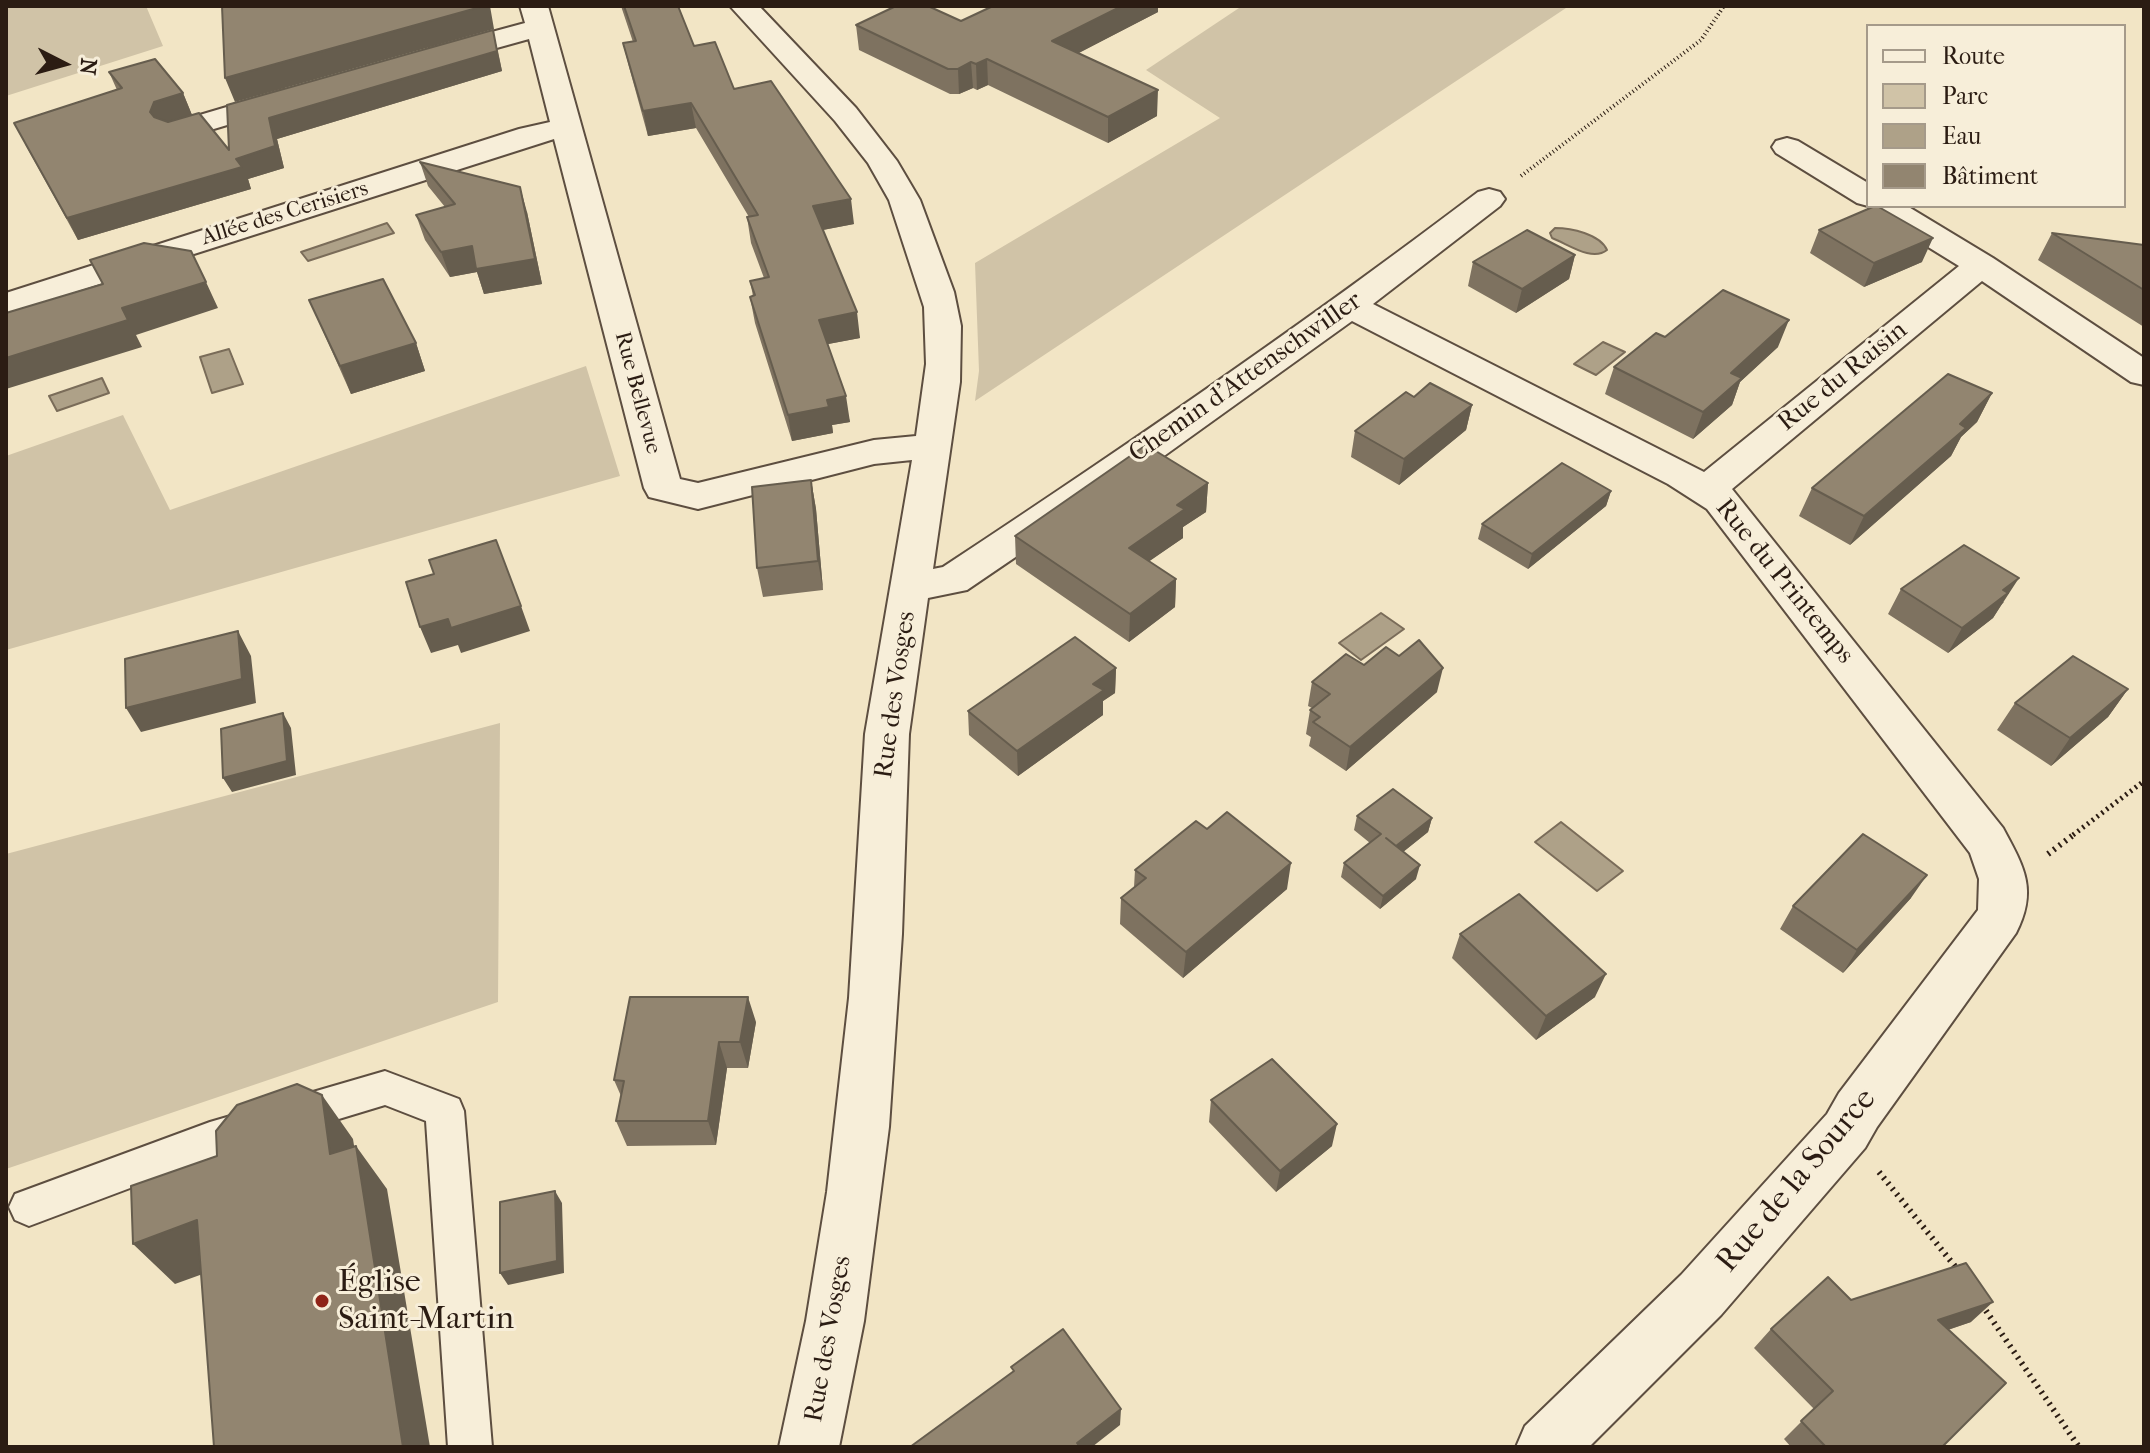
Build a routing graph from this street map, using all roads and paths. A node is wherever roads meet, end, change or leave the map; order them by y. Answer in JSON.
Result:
{"nodes":[{"id":1,"x":744,"y":6,"type":"edge"},
{"id":2,"x":1724,"y":6,"type":"edge"},
{"id":3,"x":538,"y":18,"type":"edge"},
{"id":4,"x":419,"y":60,"type":"edge"},
{"id":5,"x":314,"y":91,"type":"edge"},
{"id":6,"x":566,"y":128,"type":"junction"},
{"id":7,"x":177,"y":131,"type":"edge"},
{"id":8,"x":1787,"y":147,"type":"dead end"},
{"id":9,"x":1866,"y":195,"type":"edge"},
{"id":10,"x":1489,"y":199,"type":"joint"},
{"id":11,"x":1887,"y":208,"type":"edge"},
{"id":12,"x":1981,"y":265,"type":"junction"},
{"id":13,"x":6,"y":304,"type":"edge"},
{"id":14,"x":1350,"y":306,"type":"junction"},
{"id":15,"x":2144,"y":374,"type":"edge"},
{"id":16,"x":933,"y":446,"type":"junction"},
{"id":17,"x":1706,"y":490,"type":"junction"},
{"id":18,"x":911,"y":586,"type":"junction"},
{"id":19,"x":2144,"y":781,"type":"edge"},
{"id":20,"x":2005,"y":885,"type":"junction"},
{"id":21,"x":1846,"y":1131,"type":"junction"},
{"id":22,"x":29,"y":1207,"type":"dead end"},
{"id":23,"x":1965,"y":1280,"type":"edge"},
{"id":24,"x":1973,"y":1293,"type":"edge"},
{"id":25,"x":470,"y":1447,"type":"edge"},
{"id":26,"x":809,"y":1447,"type":"edge"},
{"id":27,"x":1546,"y":1447,"type":"edge"},
{"id":28,"x":2079,"y":1447,"type":"edge"}],
"edges":[{"from":1,"to":16,"type":"street","name":"Rue des Vosges"},
{"from":2,"to":10,"type":"path"},
{"from":3,"to":4,"type":"street","name":"Rue Bellevue"},
{"from":3,"to":6,"type":"street","name":"Rue Bellevue"},
{"from":5,"to":7,"type":"street"},
{"from":6,"to":13,"type":"street","name":"Allée des Cerisiers"},
{"from":6,"to":16,"type":"street","name":"Rue Bellevue"},
{"from":8,"to":9,"type":"street"},
{"from":10,"to":14,"type":"street","name":"Chemin d'Attenschwiller"},
{"from":11,"to":12,"type":"street"},
{"from":12,"to":15,"type":"street"},
{"from":12,"to":17,"type":"street","name":"Rue du Raisin"},
{"from":14,"to":17,"type":"street","name":"Rue du Printemps"},
{"from":14,"to":18,"type":"street","name":"Chemin d'Attenschwiller"},
{"from":16,"to":18,"type":"street","name":"Rue des Vosges"},
{"from":17,"to":20,"type":"street","name":"Rue du Printemps"},
{"from":18,"to":26,"type":"street","name":"Rue des Vosges"},
{"from":19,"to":20,"type":"path"},
{"from":20,"to":21,"type":"street","name":"Rue de la Source"},
{"from":21,"to":23,"type":"path"},
{"from":21,"to":27,"type":"street","name":"Rue de la Source"},
{"from":22,"to":25,"type":"lane"},
{"from":24,"to":28,"type":"path"}]}
